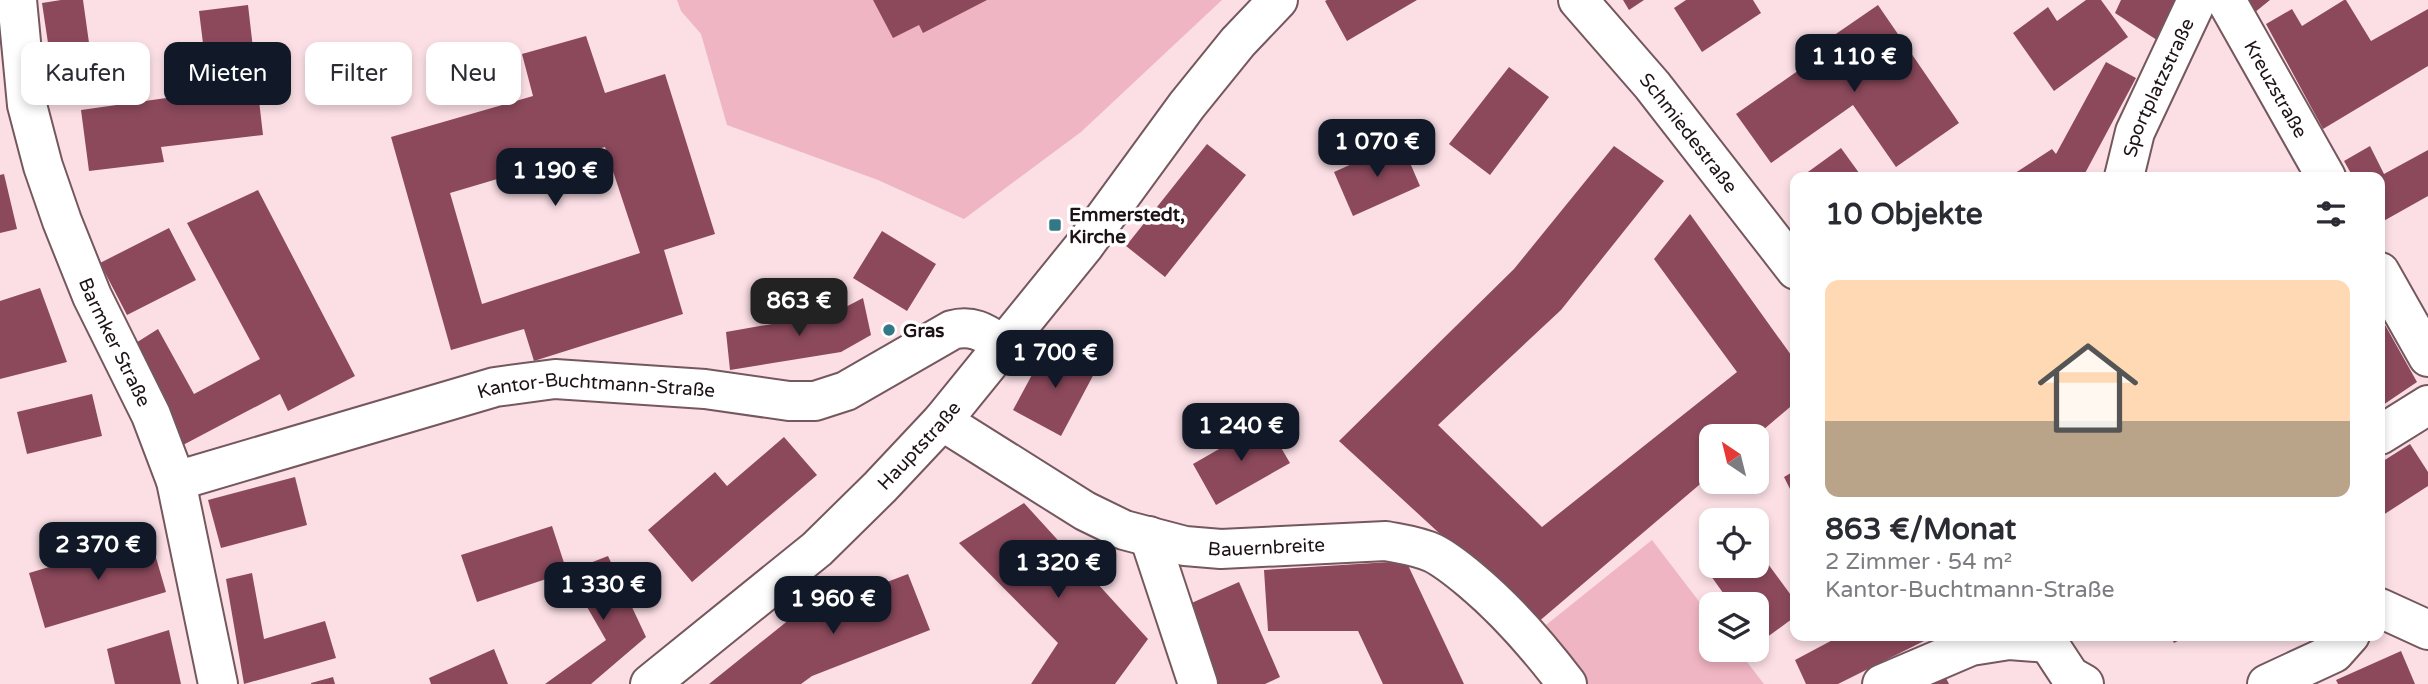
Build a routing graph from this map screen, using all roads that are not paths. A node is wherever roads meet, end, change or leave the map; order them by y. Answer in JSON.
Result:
{"nodes":[{"id":1,"x":17,"y":0,"type":"edge"},
{"id":2,"x":1278,"y":0,"type":"edge"},
{"id":3,"x":1578,"y":0,"type":"edge"},
{"id":4,"x":2197,"y":0,"type":"edge"},
{"id":5,"x":2226,"y":0,"type":"edge"},
{"id":6,"x":2125,"y":172,"type":"edge"},
{"id":7,"x":2323,"y":172,"type":"edge"},
{"id":8,"x":1790,"y":262,"type":"edge"},
{"id":9,"x":2385,"y":281,"type":"edge"},
{"id":10,"x":1005,"y":346,"type":"junction"},
{"id":11,"x":2428,"y":357,"type":"edge"},
{"id":12,"x":2428,"y":405,"type":"edge"},
{"id":13,"x":942,"y":421,"type":"junction"},
{"id":14,"x":2385,"y":432,"type":"edge"},
{"id":15,"x":176,"y":481,"type":"junction"},
{"id":16,"x":1149,"y":536,"type":"junction"},
{"id":17,"x":2385,"y":610,"type":"edge"},
{"id":18,"x":2428,"y":630,"type":"edge"},
{"id":19,"x":2003,"y":641,"type":"edge"},
{"id":20,"x":2052,"y":641,"type":"edge"},
{"id":21,"x":2345,"y":641,"type":"edge"},
{"id":22,"x":218,"y":684,"type":"edge"},
{"id":23,"x":650,"y":684,"type":"edge"},
{"id":24,"x":1198,"y":684,"type":"edge"},
{"id":25,"x":1567,"y":684,"type":"edge"},
{"id":26,"x":1882,"y":684,"type":"edge"},
{"id":27,"x":2084,"y":684,"type":"edge"},
{"id":28,"x":2266,"y":684,"type":"edge"}],
"edges":[{"from":1,"to":15,"type":"street","name":"Barmker Straße"},
{"from":2,"to":10,"type":"street","name":"Hauptstraße"},
{"from":3,"to":8,"type":"street","name":"Schmiedestraße"},
{"from":4,"to":6,"type":"street","name":"Sportplatzstraße"},
{"from":5,"to":7,"type":"street","name":"Kreuzstraße"},
{"from":9,"to":11,"type":"street"},
{"from":10,"to":13,"type":"street","name":"Hauptstraße"},
{"from":10,"to":15,"type":"street","name":"Kantor-Buchtmann-Straße"},
{"from":12,"to":14,"type":"street"},
{"from":13,"to":16,"type":"street","name":"Bauernbreite"},
{"from":13,"to":23,"type":"street","name":"Hauptstraße"},
{"from":15,"to":22,"type":"street","name":"Barmker Straße"},
{"from":16,"to":24,"type":"street"},
{"from":16,"to":25,"type":"street","name":"Bauernbreite"},
{"from":17,"to":18,"type":"street"},
{"from":19,"to":26,"type":"street"},
{"from":20,"to":27,"type":"street"},
{"from":21,"to":28,"type":"street"}]}
